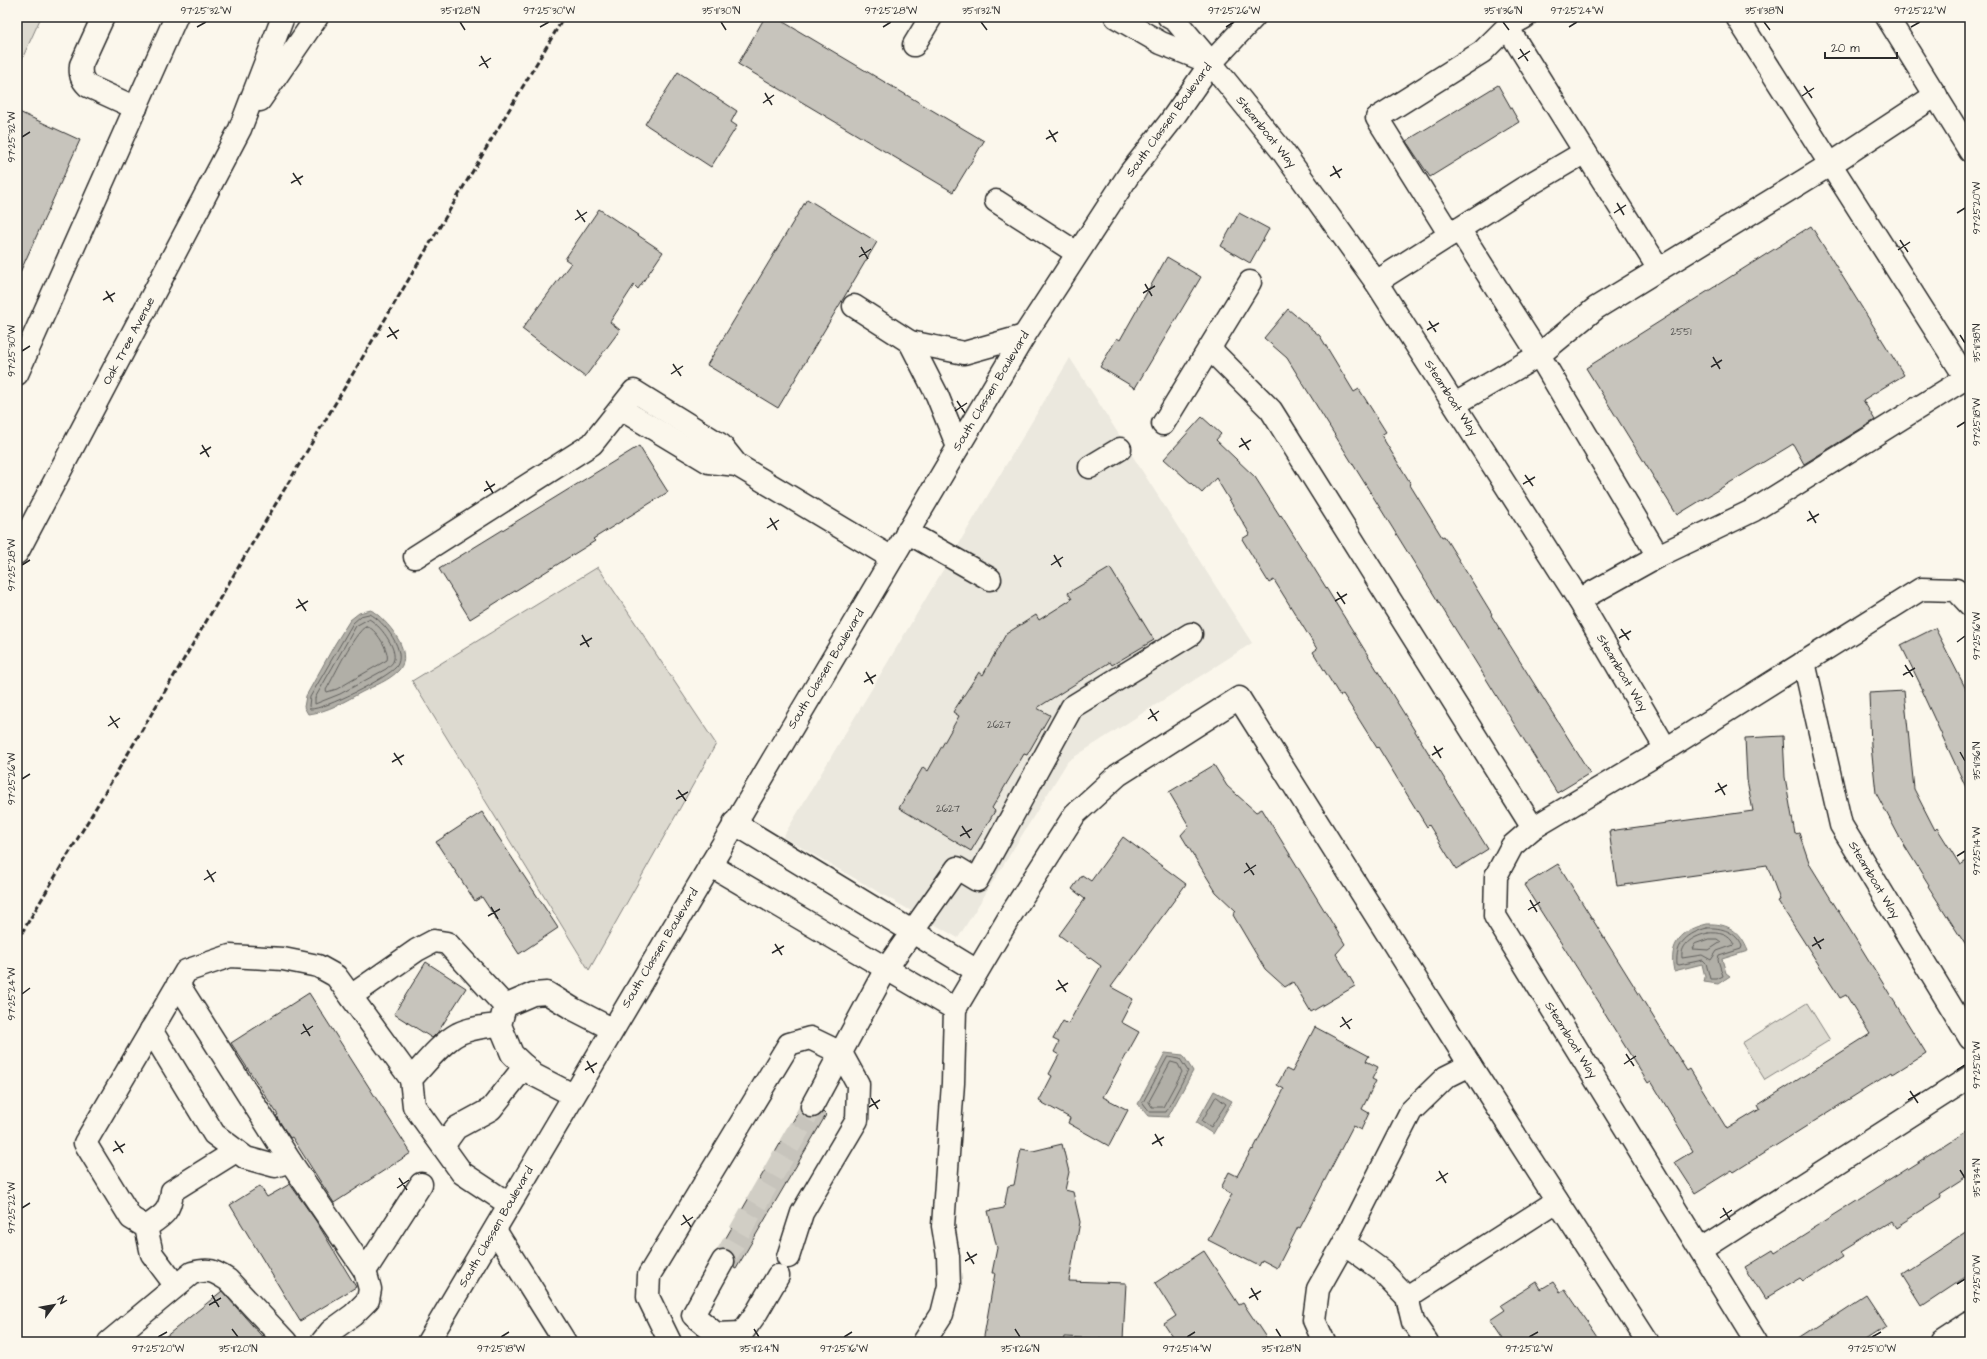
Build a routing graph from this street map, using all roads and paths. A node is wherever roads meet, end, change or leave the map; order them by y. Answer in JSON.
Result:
{"nodes":[{"id":1,"x":103,"y":17,"type":"edge"},
{"id":2,"x":176,"y":17,"type":"edge"},
{"id":3,"x":282,"y":17,"type":"edge"},
{"id":4,"x":317,"y":17,"type":"edge"},
{"id":5,"x":931,"y":17,"type":"edge"},
{"id":6,"x":1116,"y":17,"type":"edge"},
{"id":7,"x":1169,"y":17,"type":"edge"},
{"id":8,"x":1254,"y":17,"type":"edge"},
{"id":9,"x":1737,"y":17,"type":"edge"},
{"id":10,"x":1887,"y":17,"type":"edge"},
{"id":11,"x":1516,"y":22,"type":"edge"},
{"id":12,"x":914,"y":45,"type":"dead end"},
{"id":13,"x":1211,"y":63,"type":"junction"},
{"id":14,"x":1936,"y":95,"type":"junction"},
{"id":15,"x":136,"y":108,"type":"junction"},
{"id":16,"x":240,"y":129,"type":"junction"},
{"id":17,"x":1970,"y":151,"type":"edge"},
{"id":18,"x":1585,"y":152,"type":"junction"},
{"id":19,"x":1831,"y":164,"type":"junction"},
{"id":20,"x":996,"y":201,"type":"dead end"},
{"id":21,"x":1455,"y":232,"type":"junction"},
{"id":22,"x":1078,"y":252,"type":"junction"},
{"id":23,"x":1659,"y":269,"type":"junction"},
{"id":24,"x":1250,"y":282,"type":"dead end"},
{"id":25,"x":1376,"y":282,"type":"junction"},
{"id":26,"x":854,"y":306,"type":"dead end"},
{"id":27,"x":1024,"y":336,"type":"junction"},
{"id":28,"x":910,"y":342,"type":"junction"},
{"id":29,"x":1210,"y":349,"type":"junction"},
{"id":30,"x":1539,"y":355,"type":"junction"},
{"id":31,"x":17,"y":374,"type":"edge"},
{"id":32,"x":1968,"y":377,"type":"edge"},
{"id":33,"x":1455,"y":404,"type":"junction"},
{"id":34,"x":621,"y":409,"type":"junction"},
{"id":35,"x":1163,"y":424,"type":"dead end"},
{"id":36,"x":958,"y":447,"type":"junction"},
{"id":37,"x":1120,"y":449,"type":"dead end"},
{"id":38,"x":737,"y":465,"type":"junction"},
{"id":39,"x":1090,"y":467,"type":"dead end"},
{"id":40,"x":907,"y":532,"type":"junction"},
{"id":41,"x":17,"y":553,"type":"edge"},
{"id":42,"x":1658,"y":556,"type":"junction"},
{"id":43,"x":415,"y":557,"type":"dead end"},
{"id":44,"x":892,"y":558,"type":"junction"},
{"id":45,"x":990,"y":578,"type":"dead end"},
{"id":46,"x":1579,"y":600,"type":"junction"},
{"id":47,"x":1970,"y":605,"type":"edge"},
{"id":48,"x":1191,"y":634,"type":"dead end"},
{"id":49,"x":1804,"y":662,"type":"junction"},
{"id":50,"x":1666,"y":749,"type":"junction"},
{"id":51,"x":734,"y":823,"type":"junction"},
{"id":52,"x":1534,"y":828,"type":"junction"},
{"id":53,"x":710,"y":865,"type":"junction"},
{"id":54,"x":913,"y":931,"type":"junction"},
{"id":55,"x":886,"y":968,"type":"junction"},
{"id":56,"x":977,"y":971,"type":"junction"},
{"id":57,"x":182,"y":977,"type":"junction"},
{"id":58,"x":351,"y":996,"type":"junction"},
{"id":59,"x":955,"y":1009,"type":"junction"},
{"id":60,"x":502,"y":1016,"type":"junction"},
{"id":61,"x":612,"y":1029,"type":"junction"},
{"id":62,"x":151,"y":1030,"type":"junction"},
{"id":63,"x":1970,"y":1038,"type":"edge"},
{"id":64,"x":840,"y":1053,"type":"junction"},
{"id":65,"x":1470,"y":1065,"type":"junction"},
{"id":66,"x":525,"y":1066,"type":"junction"},
{"id":67,"x":1970,"y":1077,"type":"edge"},
{"id":68,"x":411,"y":1079,"type":"junction"},
{"id":69,"x":573,"y":1095,"type":"junction"},
{"id":70,"x":812,"y":1106,"type":"tunnel mouth"},
{"id":71,"x":443,"y":1146,"type":"junction"},
{"id":72,"x":236,"y":1151,"type":"junction"},
{"id":73,"x":290,"y":1161,"type":"junction"},
{"id":74,"x":421,"y":1184,"type":"dead end"},
{"id":75,"x":1557,"y":1201,"type":"junction"},
{"id":76,"x":509,"y":1204,"type":"junction"},
{"id":77,"x":146,"y":1227,"type":"junction"},
{"id":78,"x":495,"y":1230,"type":"junction"},
{"id":79,"x":1344,"y":1243,"type":"junction"},
{"id":80,"x":1701,"y":1250,"type":"junction"},
{"id":81,"x":723,"y":1261,"type":"tunnel mouth"},
{"id":82,"x":365,"y":1271,"type":"junction"},
{"id":83,"x":176,"y":1286,"type":"junction"},
{"id":84,"x":1407,"y":1297,"type":"junction"},
{"id":85,"x":1970,"y":1323,"type":"edge"},
{"id":86,"x":109,"y":1342,"type":"edge"},
{"id":87,"x":286,"y":1342,"type":"edge"},
{"id":88,"x":322,"y":1342,"type":"edge"},
{"id":89,"x":428,"y":1342,"type":"edge"},
{"id":90,"x":565,"y":1342,"type":"edge"},
{"id":91,"x":670,"y":1342,"type":"edge"},
{"id":92,"x":924,"y":1342,"type":"edge"},
{"id":93,"x":1324,"y":1342,"type":"edge"},
{"id":94,"x":1427,"y":1342,"type":"edge"},
{"id":95,"x":1648,"y":1342,"type":"edge"},
{"id":96,"x":1757,"y":1342,"type":"edge"},
{"id":97,"x":1941,"y":1342,"type":"edge"}],
"edges":[{"from":1,"to":15,"type":"street"},
{"from":2,"to":15,"type":"street"},
{"from":3,"to":16,"type":"street","name":"Oak Tree Avenue"},
{"from":4,"to":16,"type":"street","name":"Oak Tree Avenue"},
{"from":5,"to":12,"type":"street"},
{"from":6,"to":13,"type":"street"},
{"from":7,"to":13,"type":"street","name":"Steamboat Way"},
{"from":8,"to":13,"type":"street","name":"South Classen Boulevard"},
{"from":9,"to":19,"type":"street"},
{"from":10,"to":14,"type":"street"},
{"from":11,"to":18,"type":"street"},
{"from":11,"to":21,"type":"street"},
{"from":13,"to":22,"type":"street","name":"South Classen Boulevard"},
{"from":13,"to":25,"type":"street","name":"Steamboat Way"},
{"from":14,"to":17,"type":"street"},
{"from":14,"to":19,"type":"street"},
{"from":15,"to":31,"type":"street"},
{"from":16,"to":41,"type":"street","name":"Oak Tree Avenue"},
{"from":18,"to":21,"type":"street"},
{"from":18,"to":23,"type":"street"},
{"from":19,"to":23,"type":"street"},
{"from":19,"to":32,"type":"street"},
{"from":20,"to":22,"type":"street"},
{"from":21,"to":25,"type":"street"},
{"from":21,"to":30,"type":"street"},
{"from":22,"to":27,"type":"street","name":"South Classen Boulevard"},
{"from":23,"to":30,"type":"street"},
{"from":24,"to":29,"type":"street"},
{"from":25,"to":33,"type":"street","name":"Steamboat Way"},
{"from":26,"to":28,"type":"street"},
{"from":27,"to":28,"type":"street"},
{"from":27,"to":36,"type":"street","name":"South Classen Boulevard"},
{"from":28,"to":36,"type":"street"},
{"from":29,"to":35,"type":"street"},
{"from":29,"to":52,"type":"street"},
{"from":30,"to":33,"type":"street"},
{"from":30,"to":42,"type":"street"},
{"from":32,"to":42,"type":"street"},
{"from":33,"to":46,"type":"street","name":"Steamboat Way"},
{"from":34,"to":38,"type":"street"},
{"from":34,"to":38,"type":"street"},
{"from":34,"to":43,"type":"street"},
{"from":36,"to":40,"type":"street","name":"South Classen Boulevard"},
{"from":37,"to":39,"type":"street"},
{"from":38,"to":44,"type":"street"},
{"from":40,"to":44,"type":"street","name":"South Classen Boulevard"},
{"from":40,"to":45,"type":"street"},
{"from":42,"to":46,"type":"street"},
{"from":44,"to":51,"type":"street","name":"South Classen Boulevard"},
{"from":46,"to":50,"type":"street","name":"Steamboat Way"},
{"from":47,"to":49,"type":"street","name":"Steamboat Way"},
{"from":48,"to":54,"type":"street"},
{"from":49,"to":50,"type":"street","name":"Steamboat Way"},
{"from":49,"to":63,"type":"street","name":"Steamboat Way"},
{"from":50,"to":52,"type":"street","name":"Steamboat Way"},
{"from":51,"to":53,"type":"street","name":"South Classen Boulevard"},
{"from":51,"to":54,"type":"street"},
{"from":52,"to":80,"type":"street","name":"Steamboat Way"},
{"from":53,"to":55,"type":"street"},
{"from":53,"to":61,"type":"street","name":"South Classen Boulevard"},
{"from":54,"to":55,"type":"street"},
{"from":54,"to":56,"type":"street"},
{"from":55,"to":59,"type":"street"},
{"from":55,"to":64,"type":"street"},
{"from":56,"to":59,"type":"street"},
{"from":56,"to":65,"type":"street"},
{"from":57,"to":58,"type":"street"},
{"from":57,"to":62,"type":"street"},
{"from":57,"to":73,"type":"street"},
{"from":58,"to":60,"type":"street"},
{"from":58,"to":68,"type":"street"},
{"from":59,"to":92,"type":"street"},
{"from":60,"to":61,"type":"street"},
{"from":60,"to":66,"type":"street"},
{"from":60,"to":68,"type":"street"},
{"from":61,"to":69,"type":"street","name":"South Classen Boulevard"},
{"from":62,"to":72,"type":"street"},
{"from":62,"to":77,"type":"street"},
{"from":64,"to":70,"type":"street"},
{"from":64,"to":81,"type":"street"},
{"from":64,"to":91,"type":"street"},
{"from":65,"to":75,"type":"street"},
{"from":65,"to":79,"type":"street"},
{"from":66,"to":69,"type":"street"},
{"from":66,"to":71,"type":"street"},
{"from":67,"to":80,"type":"street"},
{"from":68,"to":71,"type":"street"},
{"from":69,"to":76,"type":"street","name":"South Classen Boulevard"},
{"from":71,"to":76,"type":"street"},
{"from":72,"to":73,"type":"street"},
{"from":72,"to":77,"type":"street"},
{"from":73,"to":82,"type":"street"},
{"from":74,"to":82,"type":"street"},
{"from":75,"to":84,"type":"street"},
{"from":75,"to":95,"type":"street"},
{"from":76,"to":78,"type":"street","name":"South Classen Boulevard"},
{"from":77,"to":83,"type":"street"},
{"from":78,"to":89,"type":"street","name":"South Classen Boulevard"},
{"from":78,"to":90,"type":"street"},
{"from":79,"to":84,"type":"street"},
{"from":79,"to":93,"type":"street"},
{"from":80,"to":96,"type":"street","name":"Steamboat Way"},
{"from":82,"to":88,"type":"street"},
{"from":83,"to":86,"type":"street"},
{"from":83,"to":87,"type":"street"},
{"from":84,"to":94,"type":"street"},
{"from":85,"to":97,"type":"street"}]}
